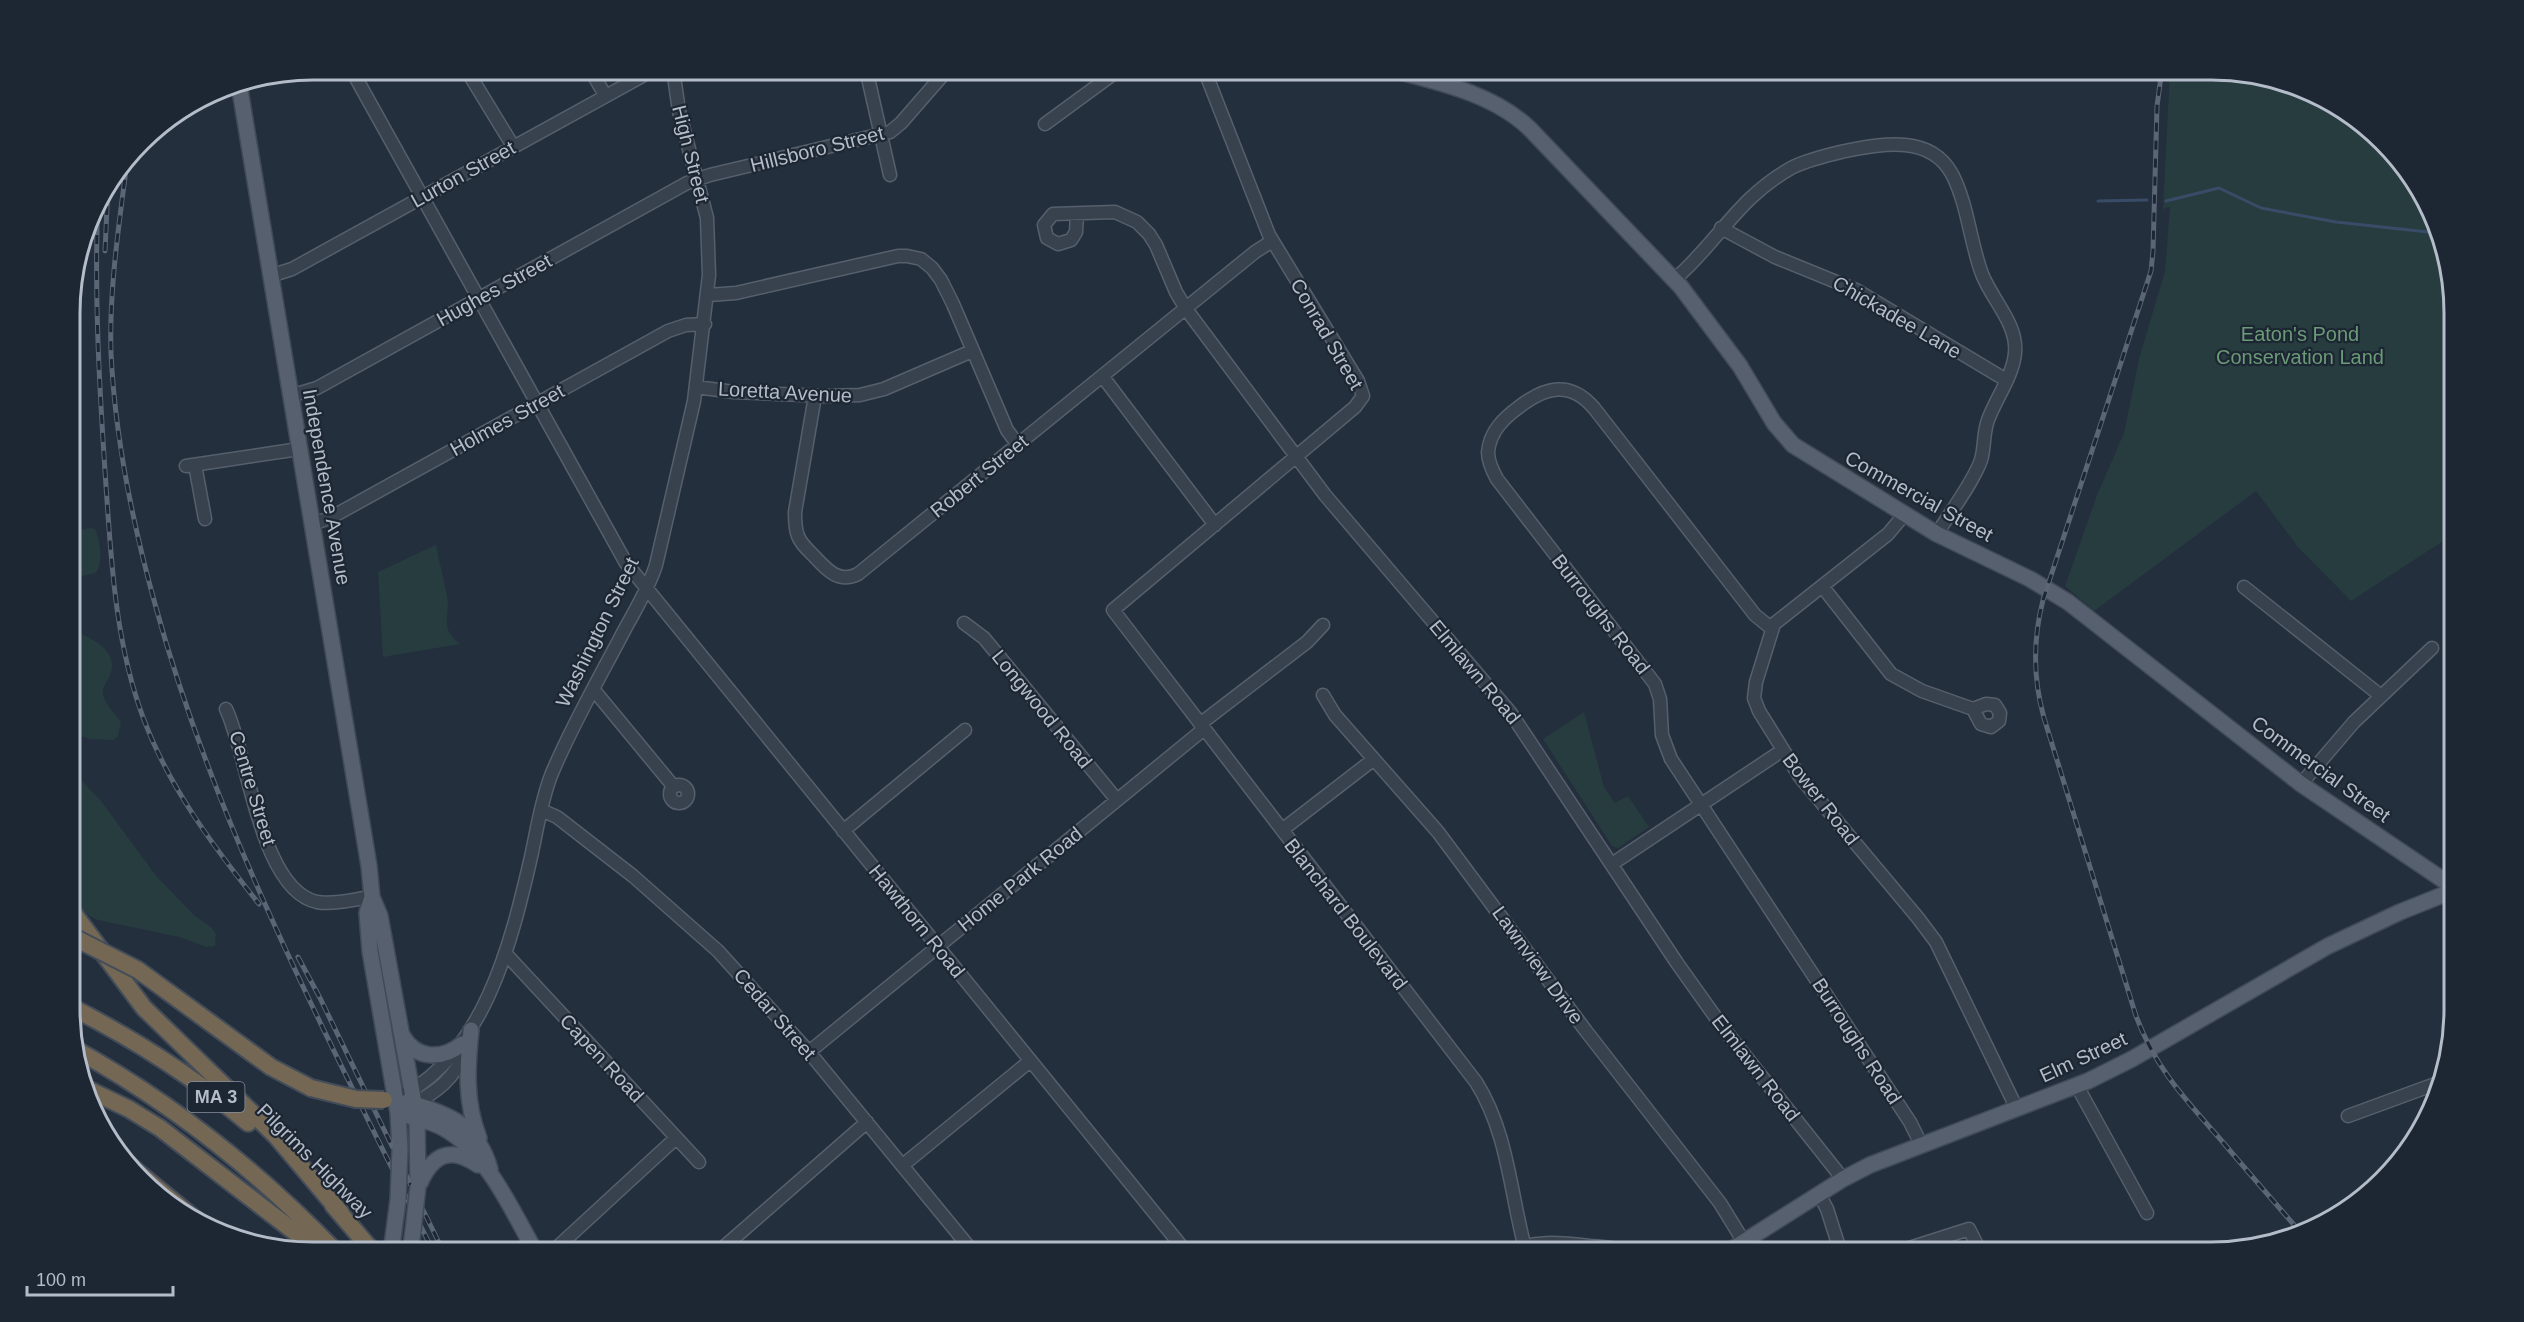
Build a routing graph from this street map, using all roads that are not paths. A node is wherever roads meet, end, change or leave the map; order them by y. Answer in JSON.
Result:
{"nodes":[{"id":1,"x":357,"y":80,"type":"edge"},
{"id":2,"x":473,"y":80,"type":"edge"},
{"id":3,"x":596,"y":80,"type":"edge"},
{"id":4,"x":634,"y":80,"type":"edge"},
{"id":5,"x":675,"y":80,"type":"edge"},
{"id":6,"x":868,"y":80,"type":"edge"},
{"id":7,"x":938,"y":80,"type":"edge"},
{"id":8,"x":1105,"y":80,"type":"edge"},
{"id":9,"x":1208,"y":80,"type":"edge"},
{"id":10,"x":1430,"y":80,"type":"edge"},
{"id":11,"x":240,"y":91,"type":"edge"},
{"id":12,"x":605,"y":95,"type":"junction"},
{"id":13,"x":1045,"y":123,"type":"dead end"},
{"id":14,"x":881,"y":135,"type":"junction"},
{"id":15,"x":513,"y":146,"type":"junction"},
{"id":16,"x":890,"y":175,"type":"dead end"},
{"id":17,"x":697,"y":179,"type":"junction"},
{"id":18,"x":422,"y":197,"type":"junction"},
{"id":19,"x":1077,"y":214,"type":"dead end"},
{"id":20,"x":1721,"y":228,"type":"junction"},
{"id":21,"x":709,"y":240,"type":"joint"},
{"id":22,"x":1272,"y":241,"type":"junction"},
{"id":23,"x":270,"y":276,"type":"junction"},
{"id":24,"x":1675,"y":279,"type":"junction"},
{"id":25,"x":708,"y":295,"type":"junction"},
{"id":26,"x":479,"y":298,"type":"junction"},
{"id":27,"x":1186,"y":309,"type":"junction"},
{"id":28,"x":705,"y":324,"type":"junction"},
{"id":29,"x":972,"y":351,"type":"junction"},
{"id":30,"x":1103,"y":377,"type":"junction"},
{"id":31,"x":2006,"y":380,"type":"junction"},
{"id":32,"x":696,"y":387,"type":"junction"},
{"id":33,"x":290,"y":396,"type":"junction"},
{"id":34,"x":815,"y":396,"type":"junction"},
{"id":35,"x":537,"y":403,"type":"junction"},
{"id":36,"x":1018,"y":445,"type":"junction"},
{"id":37,"x":299,"y":449,"type":"junction"},
{"id":38,"x":1296,"y":456,"type":"junction"},
{"id":39,"x":1904,"y":515,"type":"junction"},
{"id":40,"x":205,"y":519,"type":"dead end"},
{"id":41,"x":312,"y":524,"type":"junction"},
{"id":42,"x":1215,"y":525,"type":"junction"},
{"id":43,"x":1937,"y":534,"type":"junction"},
{"id":44,"x":1822,"y":586,"type":"junction"},
{"id":45,"x":2244,"y":587,"type":"dead end"},
{"id":46,"x":646,"y":589,"type":"junction"},
{"id":47,"x":1113,"y":610,"type":"joint"},
{"id":48,"x":964,"y":622,"type":"dead end"},
{"id":49,"x":1323,"y":625,"type":"dead end"},
{"id":50,"x":1771,"y":628,"type":"junction"},
{"id":51,"x":2432,"y":648,"type":"dead end"},
{"id":52,"x":593,"y":689,"type":"junction"},
{"id":53,"x":1323,"y":695,"type":"dead end"},
{"id":54,"x":2380,"y":696,"type":"junction"},
{"id":55,"x":226,"y":709,"type":"dead end"},
{"id":56,"x":1973,"y":709,"type":"dead end"},
{"id":57,"x":1202,"y":727,"type":"junction"},
{"id":58,"x":965,"y":730,"type":"dead end"},
{"id":59,"x":1783,"y":750,"type":"junction"},
{"id":60,"x":1374,"y":759,"type":"junction"},
{"id":61,"x":2301,"y":784,"type":"junction"},
{"id":62,"x":674,"y":787,"type":"dead end"},
{"id":63,"x":1117,"y":800,"type":"junction"},
{"id":64,"x":1701,"y":804,"type":"junction"},
{"id":65,"x":542,"y":810,"type":"junction"},
{"id":66,"x":1282,"y":830,"type":"junction"},
{"id":67,"x":843,"y":831,"type":"junction"},
{"id":68,"x":1612,"y":864,"type":"junction"},
{"id":69,"x":2444,"y":882,"type":"edge"},
{"id":70,"x":2444,"y":894,"type":"edge"},
{"id":71,"x":372,"y":897,"type":"junction"},
{"id":72,"x":80,"y":922,"type":"edge"},
{"id":73,"x":80,"y":941,"type":"edge"},
{"id":74,"x":938,"y":946,"type":"junction"},
{"id":75,"x":505,"y":953,"type":"junction"},
{"id":76,"x":80,"y":1012,"type":"edge"},
{"id":77,"x":400,"y":1028,"type":"junction"},
{"id":78,"x":471,"y":1030,"type":"junction"},
{"id":79,"x":462,"y":1044,"type":"junction"},
{"id":80,"x":809,"y":1052,"type":"junction"},
{"id":81,"x":84,"y":1054,"type":"edge"},
{"id":82,"x":1030,"y":1061,"type":"junction"},
{"id":83,"x":2432,"y":1085,"type":"edge"},
{"id":84,"x":2077,"y":1086,"type":"junction"},
{"id":85,"x":94,"y":1092,"type":"edge"},
{"id":86,"x":392,"y":1104,"type":"junction"},
{"id":87,"x":414,"y":1105,"type":"junction"},
{"id":88,"x":2018,"y":1109,"type":"junction"},
{"id":89,"x":2348,"y":1116,"type":"dead end"},
{"id":90,"x":867,"y":1122,"type":"junction"},
{"id":91,"x":676,"y":1138,"type":"junction"},
{"id":92,"x":1921,"y":1144,"type":"junction"},
{"id":93,"x":484,"y":1152,"type":"junction"},
{"id":94,"x":699,"y":1162,"type":"dead end"},
{"id":95,"x":903,"y":1165,"type":"junction"},
{"id":96,"x":492,"y":1177,"type":"junction"},
{"id":97,"x":1843,"y":1179,"type":"junction"},
{"id":98,"x":418,"y":1186,"type":"junction"},
{"id":99,"x":1819,"y":1194,"type":"junction"},
{"id":100,"x":340,"y":1213,"type":"junction"},
{"id":101,"x":2147,"y":1213,"type":"dead end"},
{"id":102,"x":308,"y":1242,"type":"edge"},
{"id":103,"x":326,"y":1242,"type":"edge"},
{"id":104,"x":365,"y":1242,"type":"edge"},
{"id":105,"x":392,"y":1242,"type":"edge"},
{"id":106,"x":411,"y":1242,"type":"edge"},
{"id":107,"x":530,"y":1242,"type":"edge"},
{"id":108,"x":563,"y":1242,"type":"edge"},
{"id":109,"x":730,"y":1242,"type":"edge"},
{"id":110,"x":964,"y":1242,"type":"edge"},
{"id":111,"x":1174,"y":1242,"type":"edge"},
{"id":112,"x":1524,"y":1242,"type":"edge"},
{"id":113,"x":1744,"y":1242,"type":"joint"},
{"id":114,"x":1838,"y":1242,"type":"edge"},
{"id":115,"x":1928,"y":1242,"type":"edge"},
{"id":116,"x":1976,"y":1242,"type":"edge"}],
"edges":[{"from":1,"to":18,"type":"street","name":"Hawthorn Road"},
{"from":2,"to":15,"type":"street"},
{"from":3,"to":12,"type":"street"},
{"from":4,"to":12,"type":"street","name":"Lurton Street"},
{"from":5,"to":17,"type":"street","name":"High Street"},
{"from":6,"to":14,"type":"street"},
{"from":7,"to":14,"type":"street","name":"Hillsboro Street"},
{"from":8,"to":13,"type":"street"},
{"from":9,"to":22,"type":"street","name":"Conrad Street"},
{"from":10,"to":24,"type":"main road","name":"Commercial Street"},
{"from":11,"to":23,"type":"main road","name":"Independence Avenue"},
{"from":12,"to":15,"type":"street","name":"Lurton Street"},
{"from":14,"to":16,"type":"street"},
{"from":14,"to":17,"type":"street","name":"Hillsboro Street"},
{"from":15,"to":18,"type":"street","name":"Lurton Street"},
{"from":17,"to":21,"type":"street","name":"High Street"},
{"from":17,"to":26,"type":"street","name":"Hughes Street"},
{"from":18,"to":23,"type":"street","name":"Lurton Street"},
{"from":18,"to":26,"type":"street","name":"Hawthorn Road"},
{"from":19,"to":27,"type":"street","name":"Elmlawn Road"},
{"from":20,"to":24,"type":"street"},
{"from":20,"to":31,"type":"street","name":"Chickadee Lane"},
{"from":20,"to":31,"type":"street"},
{"from":21,"to":25,"type":"street","name":"Washington Street"},
{"from":22,"to":27,"type":"street","name":"Robert Street"},
{"from":22,"to":38,"type":"street","name":"Conrad Street"},
{"from":23,"to":33,"type":"main road","name":"Independence Avenue"},
{"from":24,"to":39,"type":"main road","name":"Commercial Street"},
{"from":25,"to":28,"type":"street","name":"Washington Street"},
{"from":25,"to":29,"type":"street"},
{"from":26,"to":33,"type":"street","name":"Hughes Street"},
{"from":26,"to":35,"type":"street","name":"Hawthorn Road"},
{"from":27,"to":30,"type":"street","name":"Robert Street"},
{"from":27,"to":38,"type":"street","name":"Elmlawn Road"},
{"from":28,"to":32,"type":"street","name":"Washington Street"},
{"from":28,"to":35,"type":"street","name":"Holmes Street"},
{"from":29,"to":34,"type":"street","name":"Loretta Avenue"},
{"from":29,"to":36,"type":"street"},
{"from":30,"to":36,"type":"street","name":"Robert Street"},
{"from":30,"to":42,"type":"street"},
{"from":31,"to":43,"type":"street"},
{"from":32,"to":34,"type":"street","name":"Loretta Avenue"},
{"from":32,"to":46,"type":"street","name":"Washington Street"},
{"from":33,"to":37,"type":"main road","name":"Independence Avenue"},
{"from":34,"to":36,"type":"street","name":"Robert Street"},
{"from":35,"to":41,"type":"street","name":"Holmes Street"},
{"from":35,"to":46,"type":"street","name":"Hawthorn Road"},
{"from":37,"to":40,"type":"street"},
{"from":37,"to":41,"type":"main road","name":"Independence Avenue"},
{"from":38,"to":42,"type":"street","name":"Conrad Street"},
{"from":38,"to":68,"type":"street","name":"Elmlawn Road"},
{"from":39,"to":43,"type":"main road","name":"Commercial Street"},
{"from":39,"to":44,"type":"street"},
{"from":41,"to":71,"type":"main road","name":"Independence Avenue"},
{"from":42,"to":47,"type":"street","name":"Conrad Street"},
{"from":43,"to":61,"type":"main road","name":"Commercial Street"},
{"from":44,"to":50,"type":"street"},
{"from":44,"to":56,"type":"street"},
{"from":45,"to":54,"type":"street"},
{"from":46,"to":52,"type":"street","name":"Washington Street"},
{"from":46,"to":67,"type":"street","name":"Hawthorn Road"},
{"from":47,"to":57,"type":"street","name":"Blanchard Boulevard"},
{"from":48,"to":63,"type":"street","name":"Longwood Road"},
{"from":49,"to":57,"type":"street","name":"Home Park Road"},
{"from":50,"to":59,"type":"street","name":"Bower Road"},
{"from":50,"to":64,"type":"street","name":"Burroughs Road"},
{"from":51,"to":54,"type":"street"},
{"from":52,"to":62,"type":"street"},
{"from":52,"to":65,"type":"street","name":"Washington Street"},
{"from":53,"to":60,"type":"street","name":"Lawnview Drive"},
{"from":54,"to":61,"type":"street"},
{"from":55,"to":71,"type":"street","name":"Centre Street"},
{"from":57,"to":63,"type":"street","name":"Home Park Road"},
{"from":57,"to":66,"type":"street","name":"Blanchard Boulevard"},
{"from":58,"to":67,"type":"street"},
{"from":59,"to":64,"type":"street"},
{"from":59,"to":88,"type":"street","name":"Bower Road"},
{"from":60,"to":66,"type":"street"},
{"from":60,"to":113,"type":"street","name":"Lawnview Drive"},
{"from":61,"to":69,"type":"main road","name":"Commercial Street"},
{"from":63,"to":74,"type":"street","name":"Home Park Road"},
{"from":64,"to":68,"type":"street"},
{"from":64,"to":92,"type":"street","name":"Burroughs Road"},
{"from":65,"to":75,"type":"street","name":"Washington Street"},
{"from":65,"to":80,"type":"street","name":"Cedar Street"},
{"from":66,"to":112,"type":"street","name":"Blanchard Boulevard"},
{"from":67,"to":74,"type":"street","name":"Hawthorn Road"},
{"from":68,"to":97,"type":"street","name":"Elmlawn Road"},
{"from":70,"to":84,"type":"main road","name":"Elm Street"},
{"from":71,"to":77,"type":"main road","name":"Independence Avenue"},
{"from":71,"to":86,"type":"main road","name":"Independence Avenue"},
{"from":72,"to":100,"type":"highway"},
{"from":73,"to":86,"type":"highway","bridge":true},
{"from":74,"to":80,"type":"street","name":"Home Park Road"},
{"from":74,"to":82,"type":"street","name":"Hawthorn Road"},
{"from":75,"to":78,"type":"street","name":"Washington Street"},
{"from":75,"to":91,"type":"street","name":"Capen Road"},
{"from":76,"to":100,"type":"highway","name":"Pilgrims Highway","number":"MA 3"},
{"from":77,"to":79,"type":"main road"},
{"from":77,"to":87,"type":"main road","name":"Independence Avenue"},
{"from":78,"to":79,"type":"street","name":"Washington Street"},
{"from":78,"to":87,"type":"street","name":"Washington Street"},
{"from":78,"to":93,"type":"main road"},
{"from":79,"to":87,"type":"street","name":"Washington Street"},
{"from":80,"to":90,"type":"street","name":"Cedar Street"},
{"from":81,"to":103,"type":"highway","number":"MA 3"},
{"from":82,"to":95,"type":"street"},
{"from":82,"to":111,"type":"street","name":"Hawthorn Road"},
{"from":83,"to":89,"type":"street"},
{"from":84,"to":88,"type":"main road","name":"Elm Street"},
{"from":84,"to":101,"type":"street"},
{"from":85,"to":102,"type":"highway"},
{"from":86,"to":87,"type":"main road"},
{"from":86,"to":105,"type":"main road","bridge":true},
{"from":87,"to":93,"type":"main road"},
{"from":87,"to":96,"type":"main road"},
{"from":87,"to":98,"type":"main road"},
{"from":88,"to":92,"type":"main road","name":"Elm Street"},
{"from":90,"to":95,"type":"street","name":"Cedar Street"},
{"from":90,"to":109,"type":"street"},
{"from":91,"to":94,"type":"street","name":"Capen Road"},
{"from":91,"to":108,"type":"street"},
{"from":92,"to":97,"type":"main road","name":"Elm Street"},
{"from":93,"to":96,"type":"main road"},
{"from":95,"to":110,"type":"street","name":"Cedar Street"},
{"from":96,"to":98,"type":"main road"},
{"from":96,"to":107,"type":"main road"},
{"from":97,"to":99,"type":"main road","name":"Elm Street"},
{"from":98,"to":106,"type":"main road","bridge":true},
{"from":99,"to":113,"type":"main road","name":"Elm Street"},
{"from":99,"to":114,"type":"street"},
{"from":100,"to":104,"type":"highway","name":"Pilgrims Highway","number":"MA 3"},
{"from":115,"to":116,"type":"street"}]}
